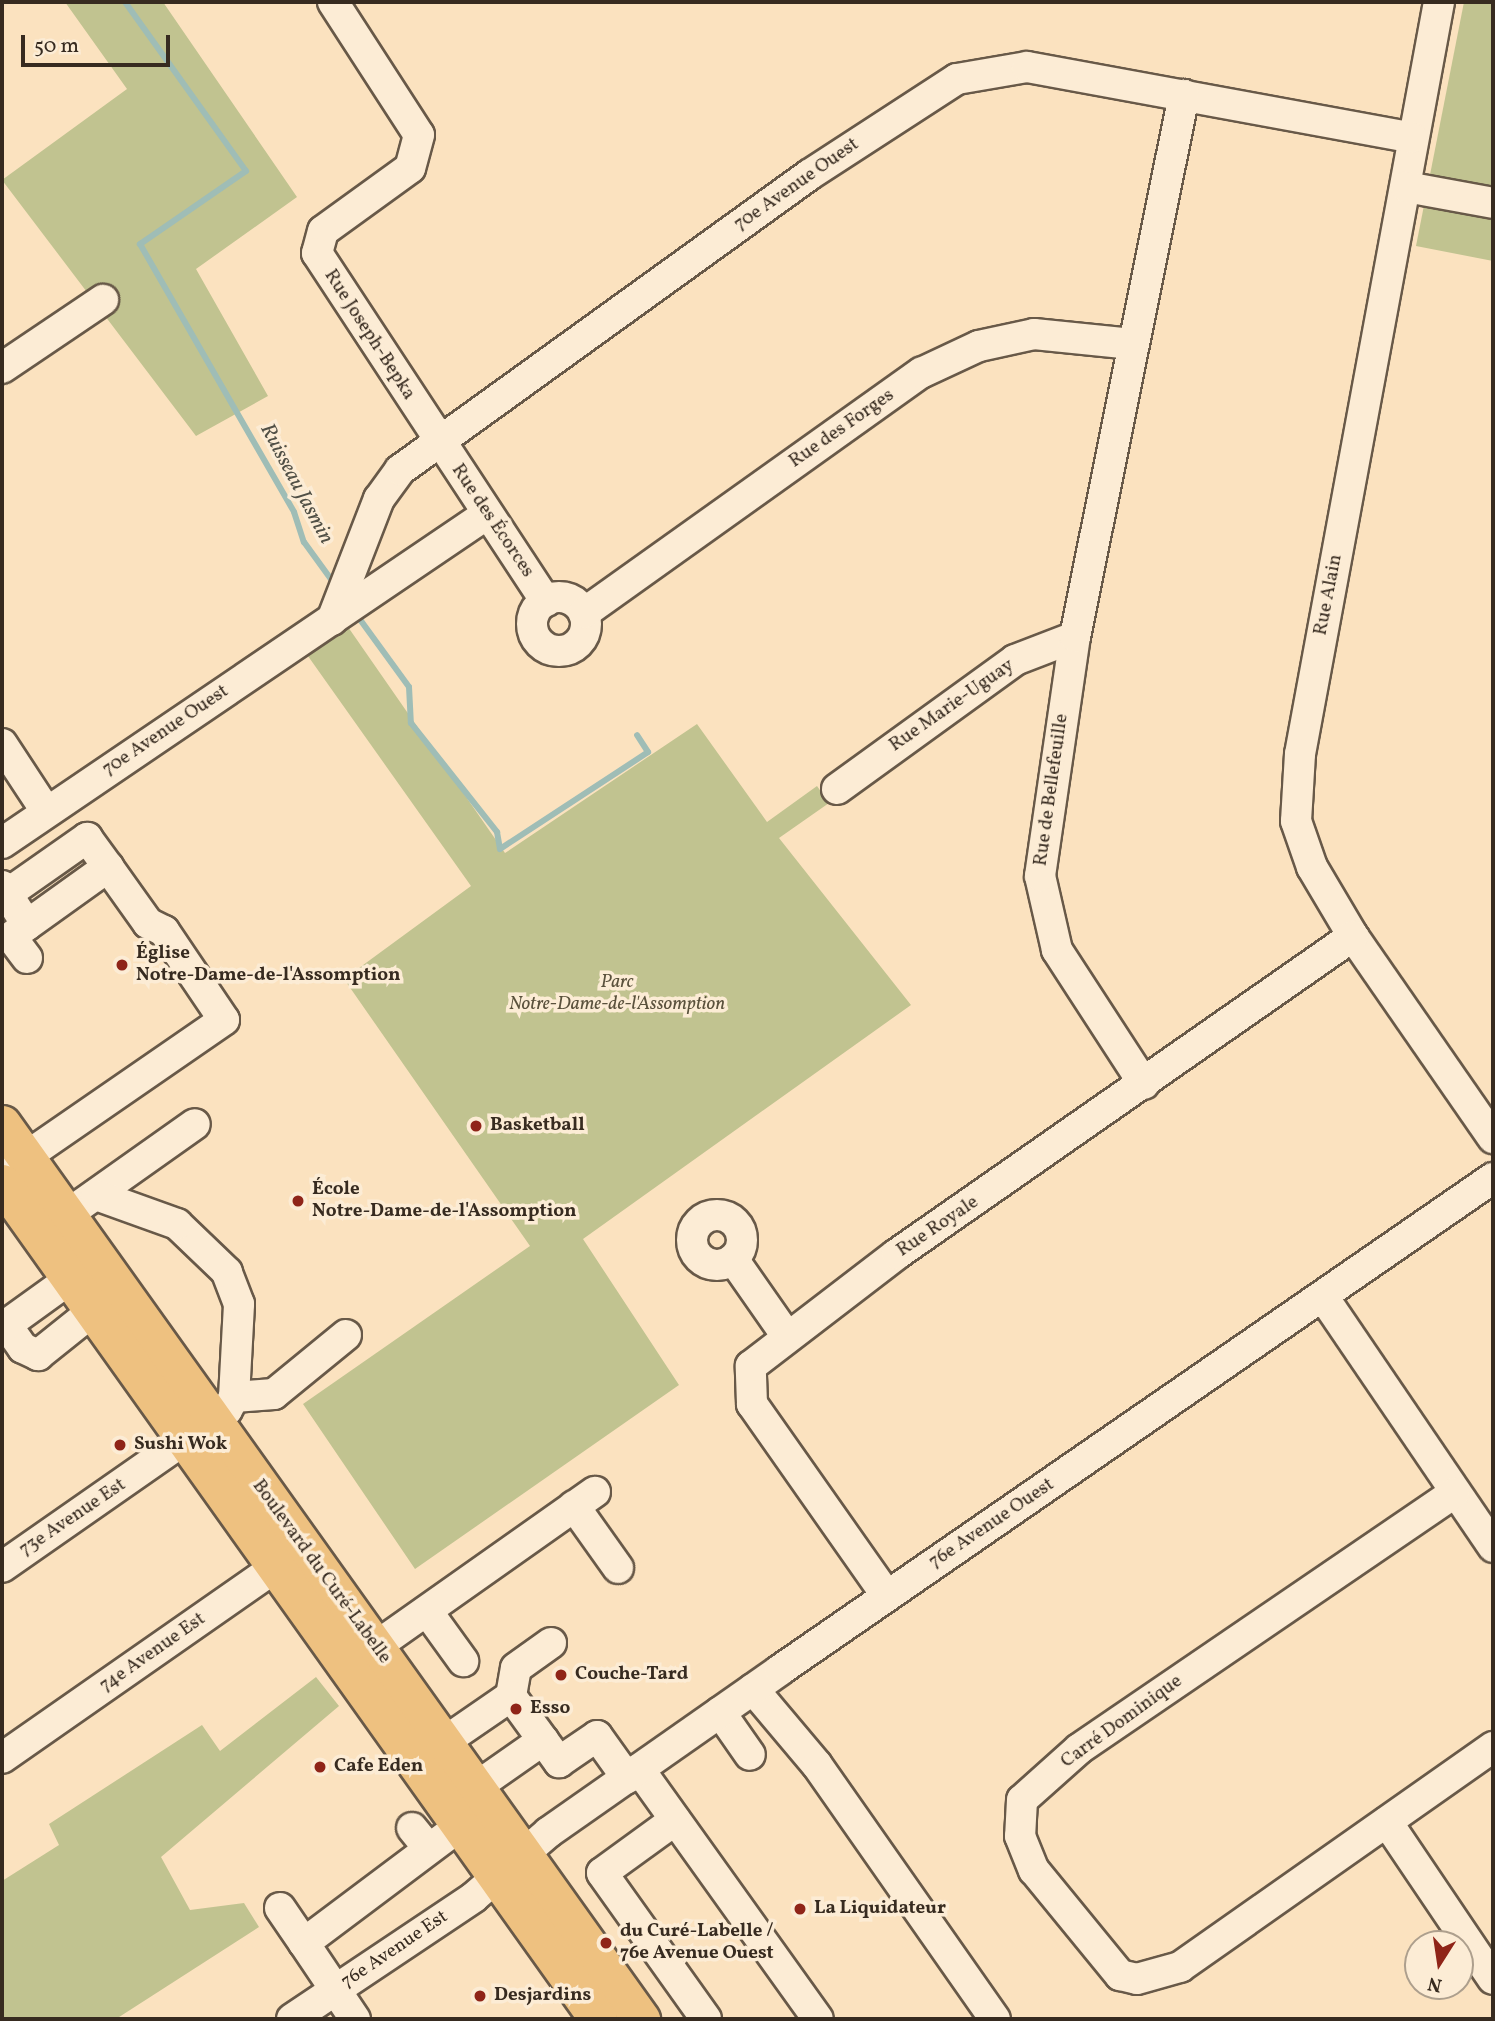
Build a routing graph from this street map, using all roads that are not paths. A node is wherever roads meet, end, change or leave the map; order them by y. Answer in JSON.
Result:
{"nodes":[{"id":1,"x":333,"y":2,"type":"edge"},
{"id":2,"x":1439,"y":2,"type":"edge"},
{"id":3,"x":1184,"y":95,"type":"junction"},
{"id":4,"x":1412,"y":138,"type":"junction"},
{"id":5,"x":1406,"y":187,"type":"junction"},
{"id":6,"x":1493,"y":203,"type":"edge"},
{"id":7,"x":103,"y":300,"type":"dead end"},
{"id":8,"x":1132,"y":344,"type":"junction"},
{"id":9,"x":2,"y":368,"type":"edge"},
{"id":10,"x":437,"y":442,"type":"junction"},
{"id":11,"x":487,"y":514,"type":"junction"},
{"id":12,"x":546,"y":601,"type":"junction"},
{"id":13,"x":584,"y":613,"type":"junction"},
{"id":14,"x":331,"y":620,"type":"junction"},
{"id":15,"x":1075,"y":637,"type":"junction"},
{"id":16,"x":2,"y":744,"type":"edge"},
{"id":17,"x":837,"y":789,"type":"dead end"},
{"id":18,"x":46,"y":811,"type":"junction"},
{"id":19,"x":2,"y":843,"type":"edge"},
{"id":20,"x":108,"y":867,"type":"junction"},
{"id":21,"x":4,"y":890,"type":"edge"},
{"id":22,"x":27,"y":925,"type":"junction"},
{"id":23,"x":1353,"y":936,"type":"junction"},
{"id":24,"x":27,"y":958,"type":"dead end"},
{"id":25,"x":1144,"y":1084,"type":"junction"},
{"id":26,"x":2,"y":1124,"type":"edge"},
{"id":27,"x":195,"y":1124,"type":"dead end"},
{"id":28,"x":1493,"y":1138,"type":"edge"},
{"id":29,"x":10,"y":1171,"type":"edge"},
{"id":30,"x":1493,"y":1178,"type":"edge"},
{"id":31,"x":67,"y":1214,"type":"junction"},
{"id":32,"x":733,"y":1259,"type":"dead end"},
{"id":33,"x":70,"y":1279,"type":"junction"},
{"id":34,"x":1324,"y":1298,"type":"junction"},
{"id":35,"x":93,"y":1311,"type":"junction"},
{"id":36,"x":4,"y":1326,"type":"edge"},
{"id":37,"x":346,"y":1335,"type":"dead end"},
{"id":38,"x":786,"y":1335,"type":"junction"},
{"id":39,"x":211,"y":1419,"type":"junction"},
{"id":40,"x":1454,"y":1493,"type":"junction"},
{"id":41,"x":1493,"y":1547,"type":"edge"},
{"id":42,"x":289,"y":1558,"type":"junction"},
{"id":43,"x":2,"y":1567,"type":"edge"},
{"id":44,"x":618,"y":1568,"type":"dead end"},
{"id":45,"x":887,"y":1596,"type":"junction"},
{"id":46,"x":428,"y":1611,"type":"junction"},
{"id":47,"x":551,"y":1643,"type":"dead end"},
{"id":48,"x":361,"y":1657,"type":"junction"},
{"id":49,"x":463,"y":1661,"type":"dead end"},
{"id":50,"x":753,"y":1689,"type":"junction"},
{"id":51,"x":511,"y":1696,"type":"junction"},
{"id":52,"x":720,"y":1712,"type":"junction"},
{"id":53,"x":782,"y":1730,"type":"junction"},
{"id":54,"x":543,"y":1740,"type":"junction"},
{"id":55,"x":444,"y":1742,"type":"junction"},
{"id":56,"x":1493,"y":1747,"type":"edge"},
{"id":57,"x":2,"y":1758,"type":"edge"},
{"id":58,"x":633,"y":1773,"type":"junction"},
{"id":59,"x":809,"y":1776,"type":"dead end"},
{"id":60,"x":476,"y":1787,"type":"junction"},
{"id":61,"x":675,"y":1820,"type":"junction"},
{"id":62,"x":1387,"y":1822,"type":"junction"},
{"id":63,"x":460,"y":1826,"type":"junction"},
{"id":64,"x":524,"y":1854,"type":"junction"},
{"id":65,"x":497,"y":1879,"type":"junction"},
{"id":66,"x":280,"y":1908,"type":"dead end"},
{"id":67,"x":304,"y":1943,"type":"junction"},
{"id":68,"x":1493,"y":1979,"type":"edge"},
{"id":69,"x":328,"y":2004,"type":"edge"},
{"id":70,"x":292,"y":2019,"type":"edge"},
{"id":71,"x":355,"y":2019,"type":"edge"},
{"id":72,"x":598,"y":2019,"type":"edge"},
{"id":73,"x":641,"y":2019,"type":"edge"},
{"id":74,"x":706,"y":2019,"type":"edge"},
{"id":75,"x":818,"y":2019,"type":"edge"},
{"id":76,"x":995,"y":2019,"type":"edge"}],
"edges":[{"from":1,"to":10,"type":"street","name":"Rue Joseph-Bepka"},
{"from":2,"to":4,"type":"street","name":"Rue Alain"},
{"from":3,"to":4,"type":"street","name":"70e Avenue Ouest"},
{"from":3,"to":8,"type":"street","name":"Rue de Bellefeuille"},
{"from":3,"to":10,"type":"street","name":"70e Avenue Ouest"},
{"from":4,"to":5,"type":"street","name":"Rue Alain"},
{"from":5,"to":6,"type":"street"},
{"from":5,"to":23,"type":"street","name":"Rue Alain"},
{"from":7,"to":9,"type":"street"},
{"from":8,"to":13,"type":"street","name":"Rue des Forges"},
{"from":8,"to":15,"type":"street","name":"Rue de Bellefeuille"},
{"from":10,"to":11,"type":"street","name":"Rue des Écorces"},
{"from":10,"to":14,"type":"street","name":"70e Avenue Ouest"},
{"from":11,"to":12,"type":"street","name":"Rue des Écorces"},
{"from":11,"to":14,"type":"street","name":"70e Avenue Ouest"},
{"from":12,"to":13,"type":"street"},
{"from":12,"to":13,"type":"street"},
{"from":14,"to":18,"type":"street","name":"70e Avenue Ouest"},
{"from":15,"to":17,"type":"street","name":"Rue Marie-Uguay"},
{"from":15,"to":25,"type":"street","name":"Rue de Bellefeuille"},
{"from":16,"to":18,"type":"street"},
{"from":18,"to":19,"type":"street","name":"70e Avenue Ouest"},
{"from":20,"to":21,"type":"street"},
{"from":20,"to":22,"type":"street"},
{"from":20,"to":29,"type":"street"},
{"from":21,"to":22,"type":"street"},
{"from":22,"to":24,"type":"street"},
{"from":23,"to":25,"type":"street","name":"Rue Royale"},
{"from":23,"to":28,"type":"street","name":"Rue Alain"},
{"from":25,"to":38,"type":"street","name":"Rue Royale"},
{"from":26,"to":29,"type":"main road","name":"Boulevard du Curé-Labelle"},
{"from":27,"to":31,"type":"street"},
{"from":29,"to":31,"type":"main road","name":"Boulevard du Curé-Labelle"},
{"from":30,"to":34,"type":"street","name":"76e Avenue Ouest"},
{"from":31,"to":33,"type":"main road","name":"Boulevard du Curé-Labelle"},
{"from":31,"to":39,"type":"main road","name":"Boulevard du Curé-Labelle"},
{"from":31,"to":39,"type":"street"},
{"from":32,"to":38,"type":"street"},
{"from":33,"to":35,"type":"main road","name":"Boulevard du Curé-Labelle"},
{"from":33,"to":36,"type":"street"},
{"from":34,"to":40,"type":"street"},
{"from":34,"to":45,"type":"street","name":"76e Avenue Ouest"},
{"from":35,"to":36,"type":"street"},
{"from":35,"to":39,"type":"main road","name":"Boulevard du Curé-Labelle"},
{"from":37,"to":39,"type":"street"},
{"from":38,"to":45,"type":"street","name":"Rue Royale"},
{"from":39,"to":42,"type":"main road","name":"Boulevard du Curé-Labelle"},
{"from":39,"to":43,"type":"street","name":"73e Avenue Est"},
{"from":40,"to":41,"type":"street"},
{"from":40,"to":62,"type":"street","name":"Carré Dominique"},
{"from":42,"to":48,"type":"main road","name":"Boulevard du Curé-Labelle"},
{"from":42,"to":57,"type":"street","name":"74e Avenue Est"},
{"from":44,"to":46,"type":"street"},
{"from":45,"to":50,"type":"street","name":"76e Avenue Ouest"},
{"from":46,"to":48,"type":"street"},
{"from":46,"to":49,"type":"street"},
{"from":47,"to":51,"type":"street"},
{"from":48,"to":55,"type":"main road","name":"Boulevard du Curé-Labelle"},
{"from":48,"to":63,"type":"main road","name":"Boulevard du Curé-Labelle"},
{"from":50,"to":52,"type":"street","name":"76e Avenue Ouest"},
{"from":50,"to":53,"type":"street"},
{"from":51,"to":54,"type":"street"},
{"from":51,"to":55,"type":"street"},
{"from":52,"to":53,"type":"street"},
{"from":52,"to":58,"type":"street","name":"76e Avenue Ouest"},
{"from":53,"to":59,"type":"street"},
{"from":53,"to":76,"type":"street"},
{"from":54,"to":58,"type":"street"},
{"from":54,"to":60,"type":"street"},
{"from":55,"to":60,"type":"main road","name":"Boulevard du Curé-Labelle"},
{"from":56,"to":62,"type":"street","name":"Carré Dominique"},
{"from":58,"to":61,"type":"street"},
{"from":58,"to":64,"type":"street","name":"76e Avenue Ouest"},
{"from":60,"to":64,"type":"main road","name":"Boulevard du Curé-Labelle"},
{"from":61,"to":74,"type":"street"},
{"from":61,"to":75,"type":"street"},
{"from":62,"to":68,"type":"street"},
{"from":63,"to":65,"type":"main road","name":"Boulevard du Curé-Labelle"},
{"from":63,"to":67,"type":"street"},
{"from":64,"to":65,"type":"street","name":"76e Avenue Ouest"},
{"from":64,"to":73,"type":"main road","name":"Boulevard du Curé-Labelle"},
{"from":65,"to":69,"type":"street","name":"76e Avenue Est"},
{"from":65,"to":72,"type":"main road","name":"Boulevard du Curé-Labelle"},
{"from":66,"to":67,"type":"street"},
{"from":67,"to":69,"type":"street"},
{"from":69,"to":70,"type":"street","name":"76e Avenue Est"},
{"from":69,"to":71,"type":"street"}]}
